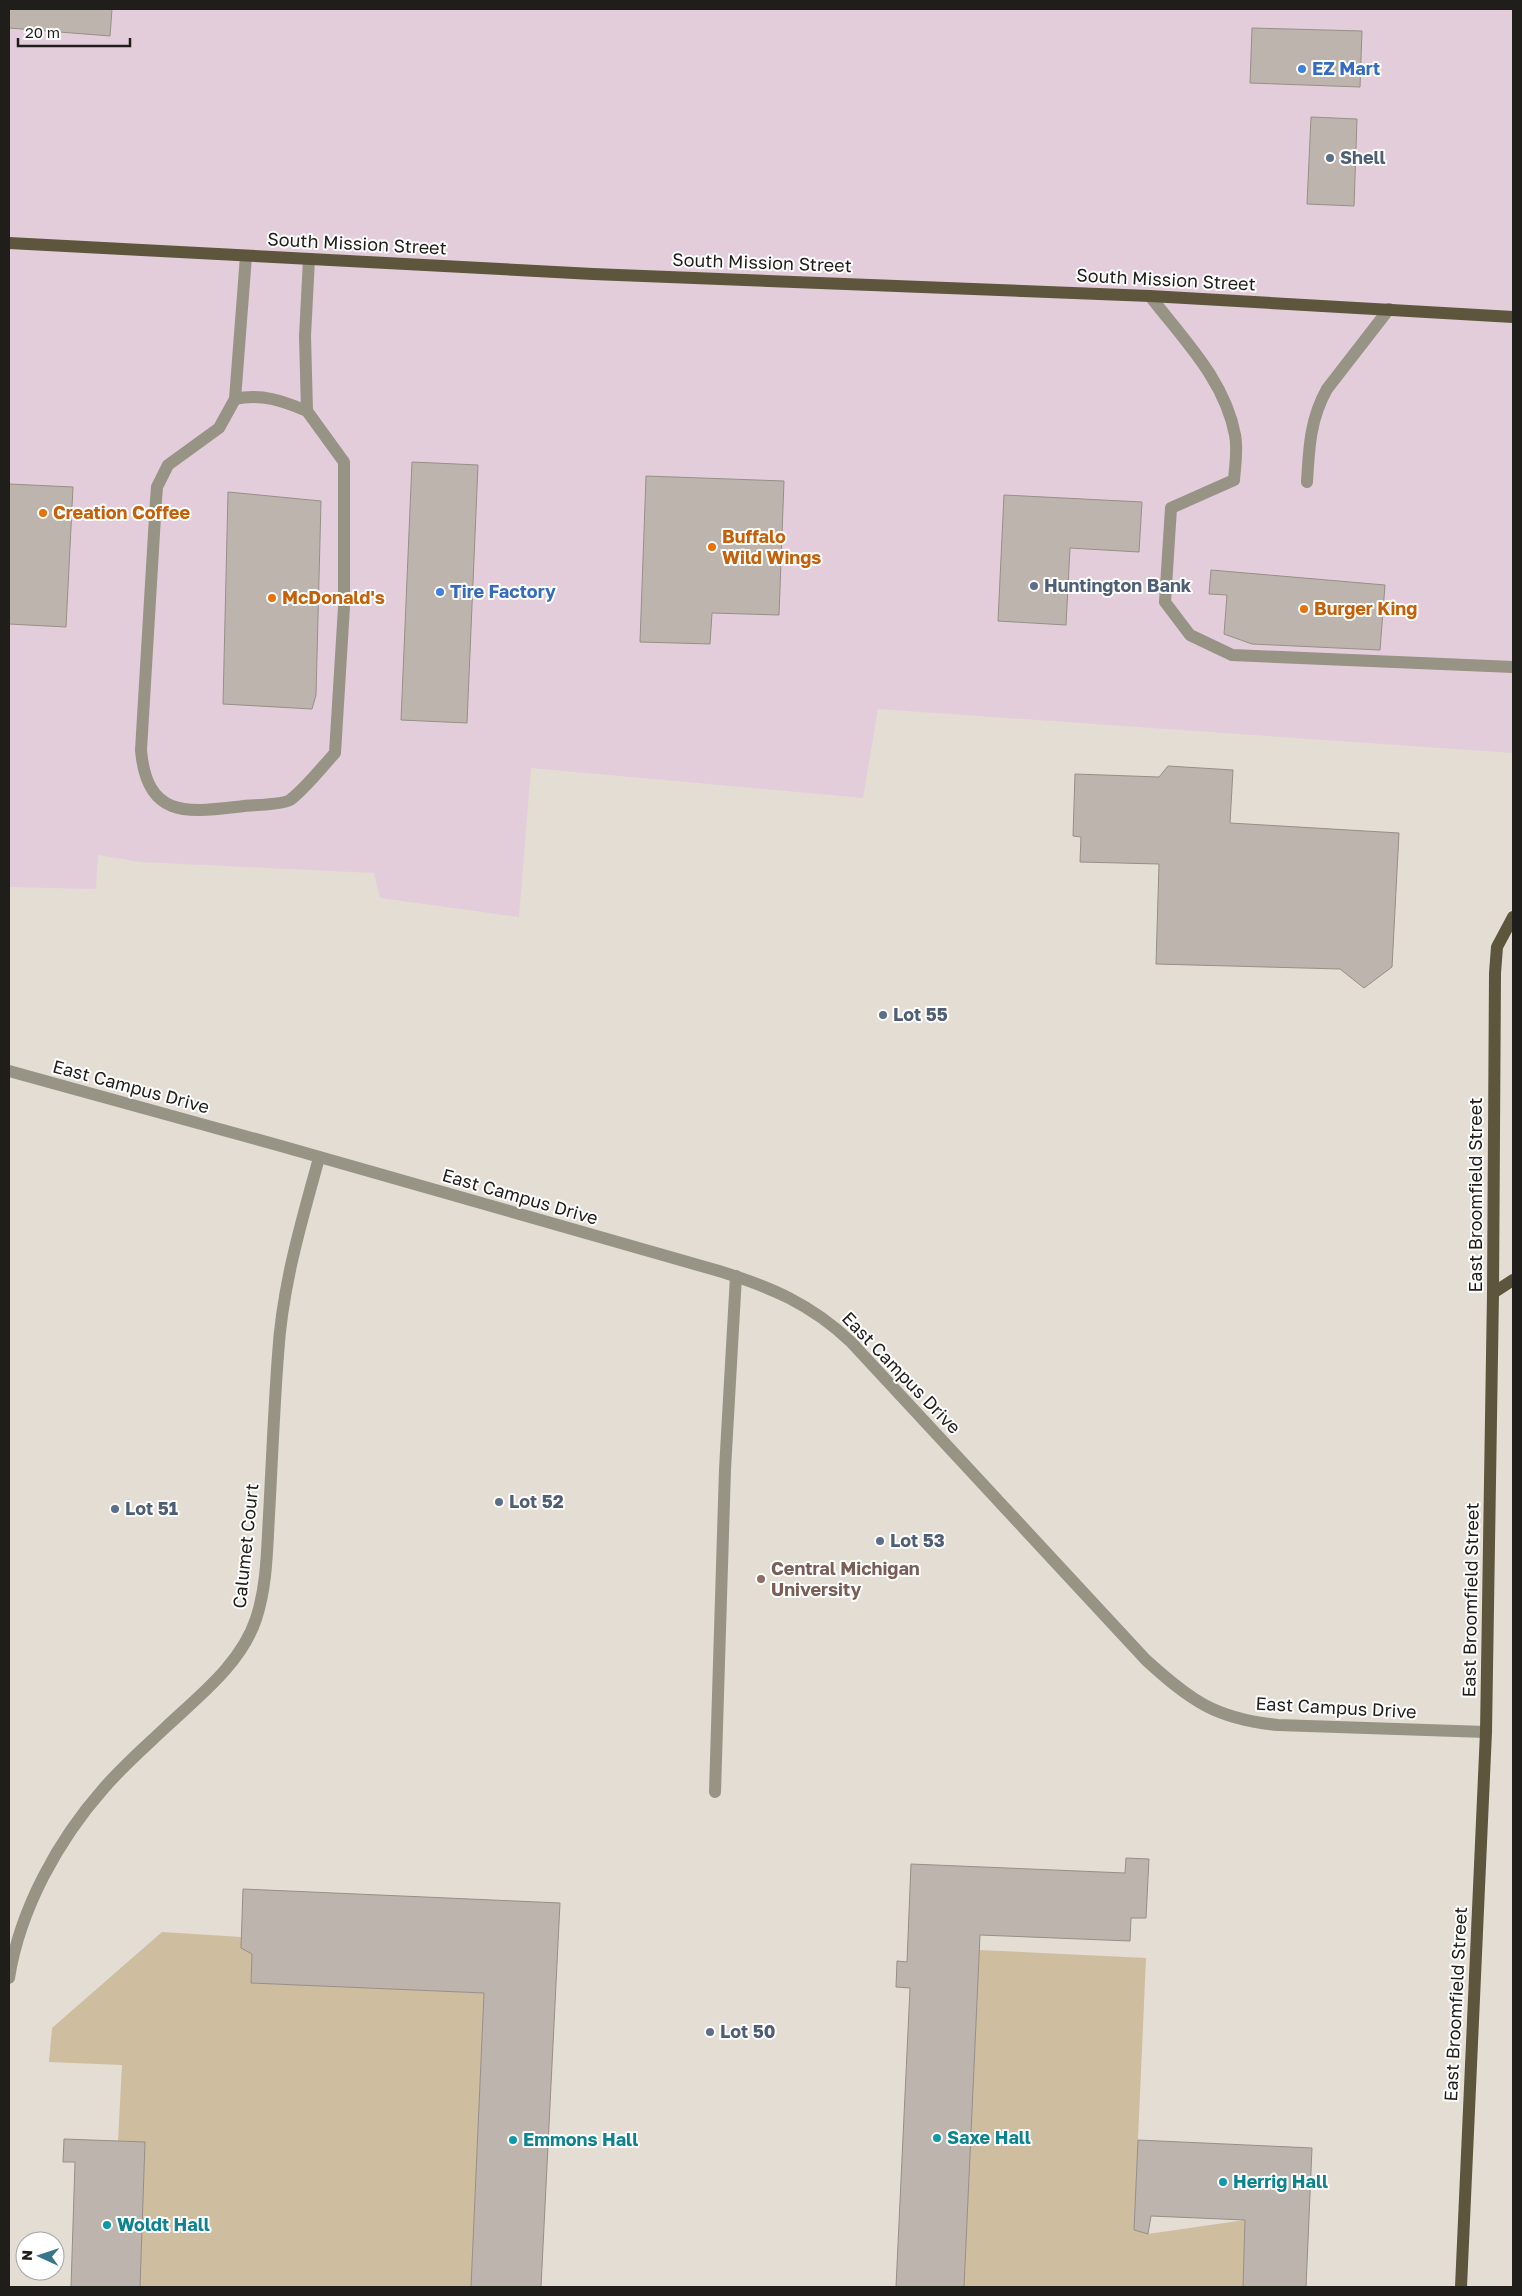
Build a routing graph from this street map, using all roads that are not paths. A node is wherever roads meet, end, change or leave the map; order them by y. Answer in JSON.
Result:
{"nodes":[{"id":1,"x":9,"y":243,"type":"edge"},
{"id":2,"x":246,"y":256,"type":"junction"},
{"id":3,"x":309,"y":259,"type":"junction"},
{"id":4,"x":1150,"y":296,"type":"junction"},
{"id":5,"x":1389,"y":309,"type":"junction"},
{"id":6,"x":1513,"y":317,"type":"edge"},
{"id":7,"x":235,"y":399,"type":"junction"},
{"id":8,"x":307,"y":411,"type":"junction"},
{"id":9,"x":1307,"y":482,"type":"dead end"},
{"id":10,"x":1513,"y":667,"type":"edge"},
{"id":11,"x":1513,"y":918,"type":"edge"},
{"id":12,"x":9,"y":1071,"type":"edge"},
{"id":13,"x":319,"y":1158,"type":"junction"},
{"id":14,"x":736,"y":1276,"type":"junction"},
{"id":15,"x":1513,"y":1280,"type":"edge"},
{"id":16,"x":1493,"y":1293,"type":"junction"},
{"id":17,"x":1486,"y":1732,"type":"junction"},
{"id":18,"x":715,"y":1792,"type":"dead end"},
{"id":19,"x":9,"y":1978,"type":"edge"},
{"id":20,"x":1461,"y":2287,"type":"edge"}],
"edges":[{"from":1,"to":2,"type":"main road","name":"South Mission Street"},
{"from":2,"to":3,"type":"main road","name":"South Mission Street"},
{"from":2,"to":7,"type":"street"},
{"from":3,"to":4,"type":"main road","name":"South Mission Street"},
{"from":3,"to":8,"type":"street"},
{"from":4,"to":5,"type":"main road","name":"South Mission Street"},
{"from":4,"to":10,"type":"street"},
{"from":5,"to":6,"type":"main road","name":"South Mission Street"},
{"from":5,"to":9,"type":"street"},
{"from":7,"to":8,"type":"street"},
{"from":7,"to":8,"type":"street"},
{"from":11,"to":16,"type":"main road","name":"East Broomfield Street"},
{"from":12,"to":13,"type":"street","name":"East Campus Drive"},
{"from":13,"to":14,"type":"street","name":"East Campus Drive"},
{"from":13,"to":19,"type":"street","name":"Calumet Court"},
{"from":14,"to":17,"type":"street","name":"East Campus Drive"},
{"from":14,"to":18,"type":"street"},
{"from":15,"to":16,"type":"main road"},
{"from":16,"to":17,"type":"main road","name":"East Broomfield Street"},
{"from":17,"to":20,"type":"main road","name":"East Broomfield Street"}]}
